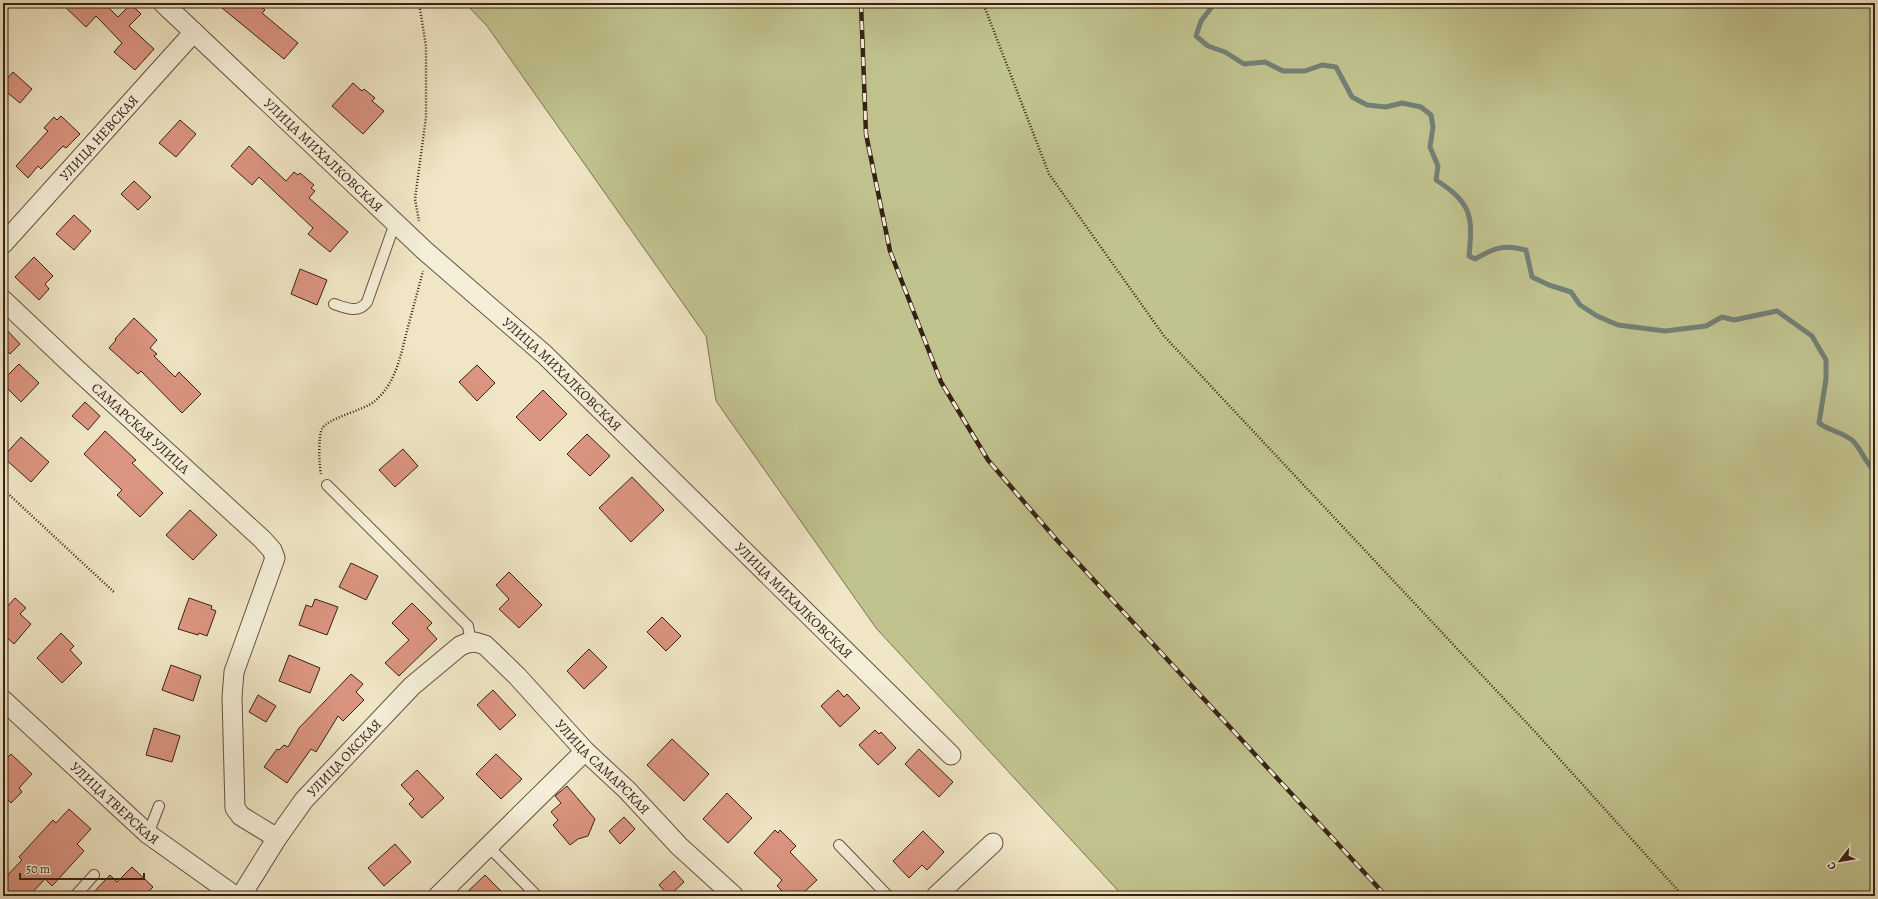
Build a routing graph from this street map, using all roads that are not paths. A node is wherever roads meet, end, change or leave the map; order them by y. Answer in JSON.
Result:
{"nodes":[{"id":1,"x":163,"y":3,"type":"edge"},
{"id":2,"x":194,"y":32,"type":"junction"},
{"id":3,"x":395,"y":223,"type":"junction"},
{"id":4,"x":3,"y":244,"type":"edge"},
{"id":5,"x":3,"y":300,"type":"edge"},
{"id":6,"x":334,"y":304,"type":"dead end"},
{"id":7,"x":327,"y":485,"type":"road end"},
{"id":8,"x":471,"y":642,"type":"junction"},
{"id":9,"x":3,"y":700,"type":"edge"},
{"id":10,"x":585,"y":750,"type":"junction"},
{"id":11,"x":951,"y":754,"type":"dead end"},
{"id":12,"x":159,"y":806,"type":"dead end"},
{"id":13,"x":148,"y":834,"type":"junction"},
{"id":14,"x":277,"y":838,"type":"junction"},
{"id":15,"x":993,"y":843,"type":"dead end"},
{"id":16,"x":839,"y":844,"type":"dead end"},
{"id":17,"x":489,"y":847,"type":"junction"},
{"id":18,"x":94,"y":876,"type":"dead end"},
{"id":19,"x":75,"y":896,"type":"edge"},
{"id":20,"x":235,"y":896,"type":"edge"},
{"id":21,"x":241,"y":896,"type":"edge"},
{"id":22,"x":438,"y":896,"type":"edge"},
{"id":23,"x":537,"y":896,"type":"edge"},
{"id":24,"x":734,"y":896,"type":"edge"},
{"id":25,"x":888,"y":896,"type":"edge"},
{"id":26,"x":936,"y":896,"type":"edge"}],
"edges":[{"from":1,"to":2,"type":"street","name":"УЛИЦА МИХАЛКОВСКАЯ"},
{"from":2,"to":3,"type":"street","name":"УЛИЦА МИХАЛКОВСКАЯ"},
{"from":2,"to":4,"type":"street","name":"УЛИЦА НЕВСКАЯ"},
{"from":3,"to":6,"type":"lane"},
{"from":3,"to":11,"type":"street","name":"УЛИЦА МИХАЛКОВСКАЯ"},
{"from":5,"to":14,"type":"street","name":"САМАРСКАЯ УЛИЦА"},
{"from":7,"to":8,"type":"lane"},
{"from":8,"to":10,"type":"street","name":"УЛИЦА САМАРСКАЯ"},
{"from":8,"to":14,"type":"street","name":"УЛИЦА ОКСКАЯ"},
{"from":9,"to":13,"type":"street","name":"УЛИЦА ТВЕРСКАЯ"},
{"from":10,"to":17,"type":"street"},
{"from":10,"to":24,"type":"street","name":"УЛИЦА САМАРСКАЯ"},
{"from":12,"to":13,"type":"lane"},
{"from":13,"to":20,"type":"street","name":"УЛИЦА ТВЕРСКАЯ"},
{"from":14,"to":21,"type":"street","name":"УЛИЦА ОКСКАЯ"},
{"from":15,"to":26,"type":"street"},
{"from":16,"to":25,"type":"lane"},
{"from":17,"to":22,"type":"street"},
{"from":17,"to":23,"type":"lane"},
{"from":18,"to":19,"type":"lane"}]}
